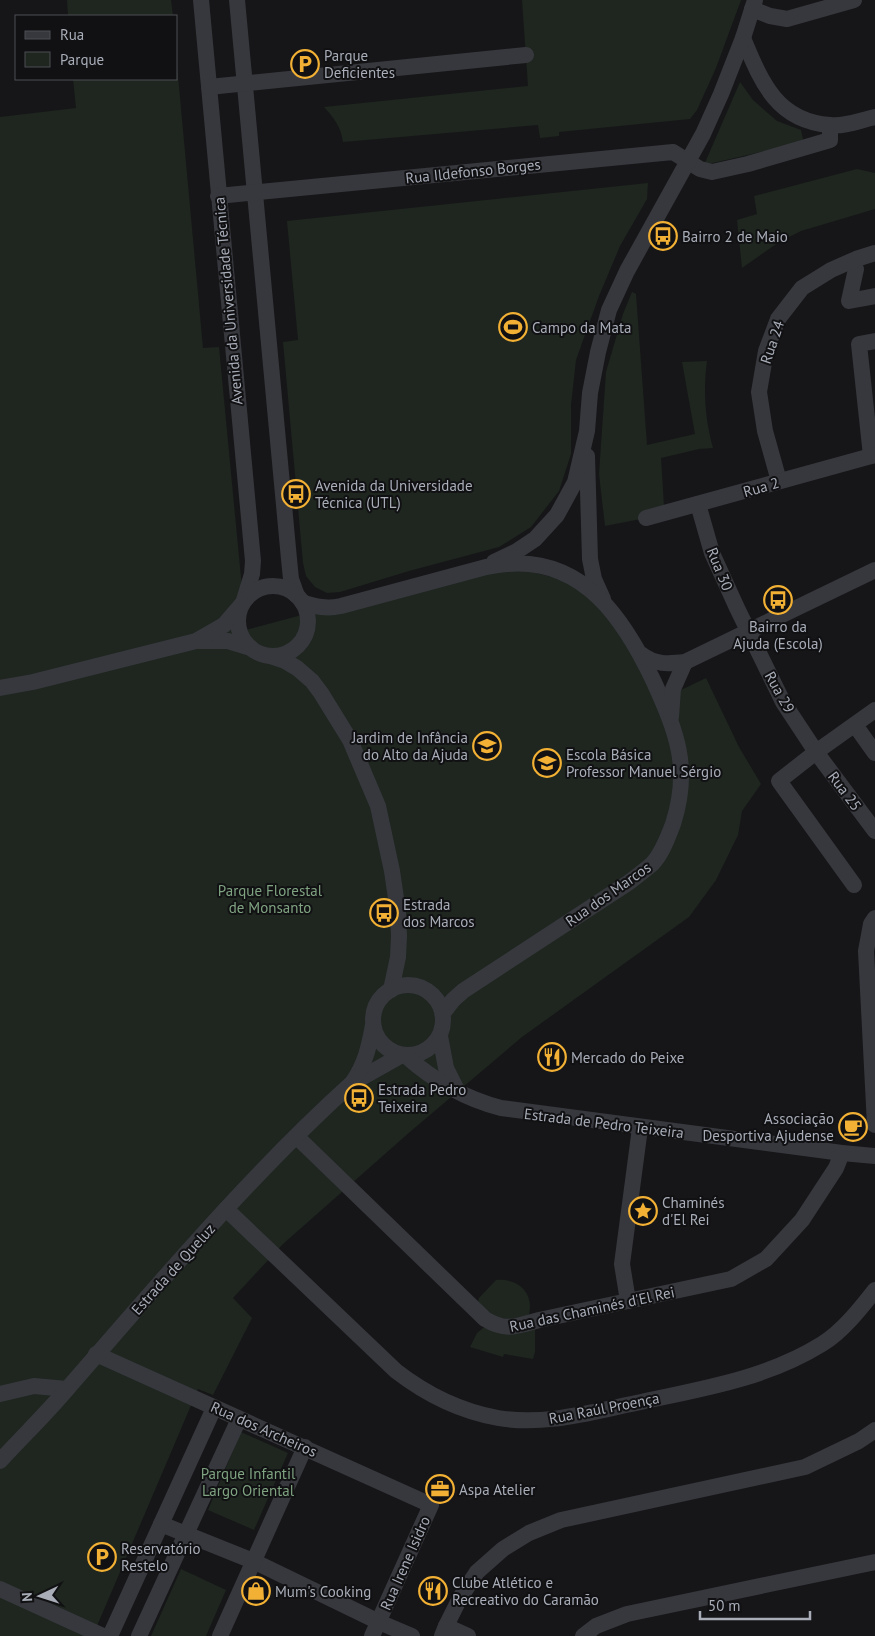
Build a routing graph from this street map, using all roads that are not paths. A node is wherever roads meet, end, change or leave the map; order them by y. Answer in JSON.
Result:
{"nodes":[{"id":1,"x":201,"y":0,"type":"edge"},
{"id":2,"x":237,"y":0,"type":"edge"},
{"id":3,"x":854,"y":0,"type":"edge"},
{"id":4,"x":754,"y":5,"type":"edge"},
{"id":5,"x":743,"y":38,"type":"junction"},
{"id":6,"x":526,"y":55,"type":"dead end"},
{"id":7,"x":245,"y":83,"type":"junction"},
{"id":8,"x":209,"y":87,"type":"junction"},
{"id":9,"x":875,"y":116,"type":"edge"},
{"id":10,"x":830,"y":126,"type":"junction"},
{"id":11,"x":687,"y":162,"type":"junction"},
{"id":12,"x":255,"y":192,"type":"junction"},
{"id":13,"x":218,"y":196,"type":"junction"},
{"id":14,"x":875,"y":253,"type":"edge"},
{"id":15,"x":856,"y":269,"type":"dead end"},
{"id":16,"x":875,"y":296,"type":"edge"},
{"id":17,"x":867,"y":343,"type":"edge"},
{"id":18,"x":587,"y":431,"type":"junction"},
{"id":19,"x":873,"y":456,"type":"edge"},
{"id":20,"x":779,"y":481,"type":"junction"},
{"id":21,"x":698,"y":504,"type":"junction"},
{"id":22,"x":646,"y":518,"type":"dead end"},
{"id":23,"x":486,"y":567,"type":"junction"},
{"id":24,"x":875,"y":570,"type":"edge"},
{"id":25,"x":299,"y":599,"type":"junction"},
{"id":26,"x":604,"y":601,"type":"junction"},
{"id":27,"x":243,"y":602,"type":"junction"},
{"id":28,"x":748,"y":631,"type":"junction"},
{"id":29,"x":192,"y":642,"type":"junction"},
{"id":30,"x":251,"y":648,"type":"junction"},
{"id":31,"x":641,"y":654,"type":"junction"},
{"id":32,"x":270,"y":656,"type":"junction"},
{"id":33,"x":685,"y":662,"type":"junction"},
{"id":34,"x":0,"y":688,"type":"edge"},
{"id":35,"x":875,"y":710,"type":"edge"},
{"id":36,"x":671,"y":720,"type":"junction"},
{"id":37,"x":855,"y":725,"type":"junction"},
{"id":38,"x":816,"y":752,"type":"junction"},
{"id":39,"x":875,"y":754,"type":"edge"},
{"id":40,"x":875,"y":831,"type":"edge"},
{"id":41,"x":854,"y":885,"type":"dead end"},
{"id":42,"x":875,"y":918,"type":"edge"},
{"id":43,"x":391,"y":990,"type":"junction"},
{"id":44,"x":443,"y":1013,"type":"junction"},
{"id":45,"x":373,"y":1025,"type":"junction"},
{"id":46,"x":440,"y":1036,"type":"junction"},
{"id":47,"x":404,"y":1056,"type":"junction"},
{"id":48,"x":352,"y":1083,"type":"junction"},
{"id":49,"x":457,"y":1090,"type":"junction"},
{"id":50,"x":875,"y":1125,"type":"edge"},
{"id":51,"x":640,"y":1128,"type":"junction"},
{"id":52,"x":296,"y":1137,"type":"junction"},
{"id":53,"x":842,"y":1153,"type":"junction"},
{"id":54,"x":875,"y":1156,"type":"edge"},
{"id":55,"x":226,"y":1209,"type":"junction"},
{"id":56,"x":875,"y":1290,"type":"edge"},
{"id":57,"x":628,"y":1301,"type":"junction"},
{"id":58,"x":96,"y":1354,"type":"junction"},
{"id":59,"x":67,"y":1389,"type":"junction"},
{"id":60,"x":0,"y":1394,"type":"edge"},
{"id":61,"x":214,"y":1408,"type":"junction"},
{"id":62,"x":239,"y":1419,"type":"junction"},
{"id":63,"x":875,"y":1430,"type":"edge"},
{"id":64,"x":305,"y":1447,"type":"junction"},
{"id":65,"x":0,"y":1461,"type":"edge"},
{"id":66,"x":431,"y":1505,"type":"joint"},
{"id":67,"x":161,"y":1524,"type":"junction"},
{"id":68,"x":186,"y":1534,"type":"junction"},
{"id":69,"x":253,"y":1561,"type":"junction"},
{"id":70,"x":875,"y":1562,"type":"edge"},
{"id":71,"x":0,"y":1589,"type":"edge"},
{"id":72,"x":375,"y":1629,"type":"edge"},
{"id":73,"x":444,"y":1631,"type":"edge"},
{"id":74,"x":102,"y":1636,"type":"edge"},
{"id":75,"x":110,"y":1636,"type":"edge"},
{"id":76,"x":139,"y":1636,"type":"edge"},
{"id":77,"x":220,"y":1636,"type":"edge"},
{"id":78,"x":412,"y":1636,"type":"edge"},
{"id":79,"x":468,"y":1636,"type":"edge"},
{"id":80,"x":583,"y":1636,"type":"edge"}],
"edges":[{"from":1,"to":8,"type":"street","name":"Avenida da Universidade Técnica"},
{"from":2,"to":7,"type":"street"},
{"from":3,"to":4,"type":"street"},
{"from":4,"to":5,"type":"street"},
{"from":5,"to":10,"type":"street"},
{"from":5,"to":11,"type":"street"},
{"from":6,"to":7,"type":"street"},
{"from":7,"to":8,"type":"street"},
{"from":7,"to":12,"type":"street"},
{"from":8,"to":13,"type":"street","name":"Avenida da Universidade Técnica"},
{"from":9,"to":10,"type":"street"},
{"from":10,"to":11,"type":"street","name":"Rua Ildefonso Borges"},
{"from":11,"to":12,"type":"street","name":"Rua Ildefonso Borges"},
{"from":11,"to":18,"type":"street"},
{"from":12,"to":13,"type":"street","name":"Rua Ildefonso Borges"},
{"from":12,"to":25,"type":"street"},
{"from":13,"to":27,"type":"street","name":"Avenida da Universidade Técnica"},
{"from":14,"to":20,"type":"street","name":"Rua 24"},
{"from":15,"to":16,"type":"street"},
{"from":17,"to":19,"type":"street"},
{"from":18,"to":23,"type":"street"},
{"from":18,"to":26,"type":"street"},
{"from":19,"to":20,"type":"street","name":"Rua 2"},
{"from":20,"to":21,"type":"street","name":"Rua 2"},
{"from":21,"to":22,"type":"street","name":"Rua 2"},
{"from":21,"to":28,"type":"street","name":"Rua 30"},
{"from":23,"to":25,"type":"street","name":"Rua dos Marcos"},
{"from":23,"to":26,"type":"street","name":"Rua dos Marcos"},
{"from":24,"to":28,"type":"street"},
{"from":25,"to":27,"type":"street"},
{"from":25,"to":32,"type":"street"},
{"from":26,"to":31,"type":"street","name":"Rua dos Marcos"},
{"from":27,"to":29,"type":"street"},
{"from":27,"to":30,"type":"street"},
{"from":28,"to":33,"type":"street"},
{"from":28,"to":38,"type":"street","name":"Rua 29"},
{"from":29,"to":30,"type":"street"},
{"from":29,"to":34,"type":"street"},
{"from":30,"to":32,"type":"street"},
{"from":31,"to":33,"type":"street"},
{"from":31,"to":36,"type":"street","name":"Rua dos Marcos"},
{"from":32,"to":43,"type":"street"},
{"from":33,"to":36,"type":"street","name":"Rua dos Marcos"},
{"from":35,"to":37,"type":"street"},
{"from":36,"to":44,"type":"street","name":"Rua dos Marcos"},
{"from":37,"to":38,"type":"street"},
{"from":37,"to":39,"type":"street"},
{"from":38,"to":40,"type":"street","name":"Rua 25"},
{"from":38,"to":41,"type":"street"},
{"from":42,"to":50,"type":"street"},
{"from":43,"to":44,"type":"street"},
{"from":43,"to":45,"type":"street"},
{"from":44,"to":46,"type":"street"},
{"from":45,"to":47,"type":"street"},
{"from":45,"to":48,"type":"street","name":"Estrada de Queluz"},
{"from":46,"to":47,"type":"street"},
{"from":46,"to":49,"type":"street"},
{"from":47,"to":48,"type":"street","name":"Estrada de Queluz"},
{"from":47,"to":49,"type":"street","name":"Estrada de Pedro Teixeira"},
{"from":48,"to":52,"type":"street","name":"Estrada de Queluz"},
{"from":49,"to":51,"type":"street","name":"Estrada de Pedro Teixeira"},
{"from":51,"to":53,"type":"street","name":"Estrada de Pedro Teixeira"},
{"from":51,"to":57,"type":"street"},
{"from":52,"to":55,"type":"street","name":"Estrada de Queluz"},
{"from":52,"to":57,"type":"street","name":"Rua das Chaminés d'El Rei"},
{"from":53,"to":54,"type":"street","name":"Estrada de Pedro Teixeira"},
{"from":53,"to":57,"type":"street","name":"Rua das Chaminés d'El Rei"},
{"from":55,"to":56,"type":"street","name":"Rua Raúl Proença"},
{"from":55,"to":58,"type":"street","name":"Estrada de Queluz"},
{"from":58,"to":59,"type":"street","name":"Estrada de Queluz"},
{"from":58,"to":61,"type":"street","name":"Rua dos Archeiros"},
{"from":59,"to":60,"type":"street"},
{"from":59,"to":65,"type":"street","name":"Estrada de Queluz"},
{"from":61,"to":62,"type":"street","name":"Rua dos Archeiros"},
{"from":61,"to":67,"type":"street"},
{"from":62,"to":64,"type":"street","name":"Rua dos Archeiros"},
{"from":62,"to":68,"type":"street"},
{"from":63,"to":73,"type":"street"},
{"from":64,"to":66,"type":"street","name":"Rua dos Archeiros"},
{"from":64,"to":69,"type":"street"},
{"from":66,"to":72,"type":"street","name":"Rua Irene Isidro"},
{"from":67,"to":68,"type":"street"},
{"from":67,"to":75,"type":"street"},
{"from":68,"to":69,"type":"street"},
{"from":68,"to":76,"type":"street"},
{"from":69,"to":72,"type":"street"},
{"from":69,"to":77,"type":"street"},
{"from":70,"to":80,"type":"street"},
{"from":71,"to":74,"type":"street"},
{"from":72,"to":78,"type":"street"},
{"from":73,"to":79,"type":"street"}]}
